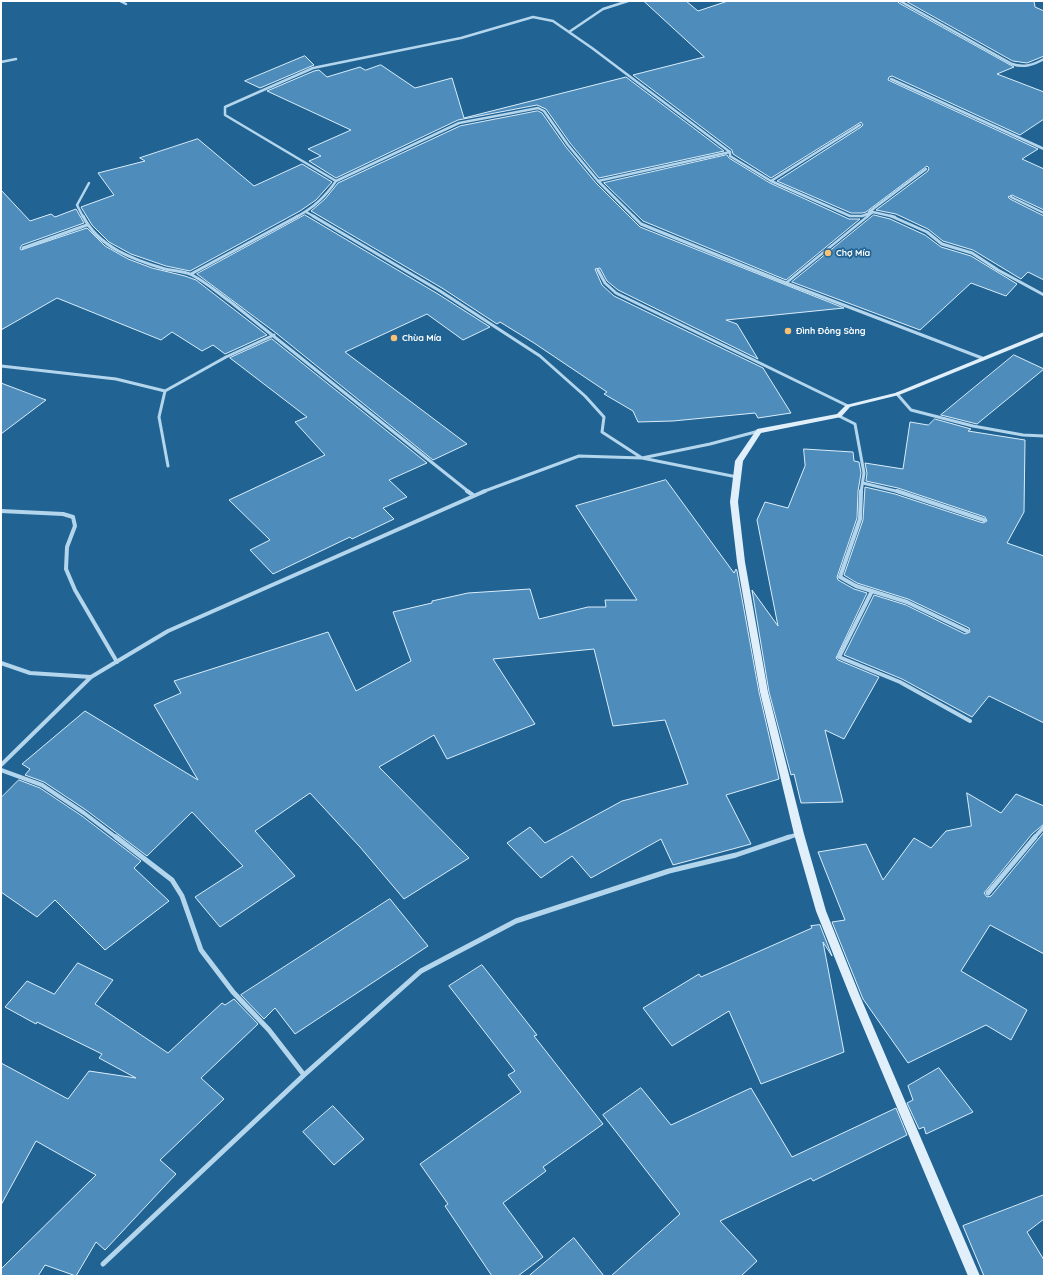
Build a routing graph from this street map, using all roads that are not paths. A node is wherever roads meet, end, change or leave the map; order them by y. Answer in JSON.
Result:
{"nodes":[{"id":1,"x":120,"y":1,"type":"edge"},
{"id":2,"x":628,"y":1,"type":"edge"},
{"id":3,"x":900,"y":1,"type":"edge"},
{"id":4,"x":126,"y":4,"type":"dead end"},
{"id":5,"x":569,"y":32,"type":"junction"},
{"id":6,"x":16,"y":59,"type":"dead end"},
{"id":7,"x":1044,"y":59,"type":"edge"},
{"id":8,"x":1,"y":62,"type":"edge"},
{"id":9,"x":891,"y":79,"type":"dead end"},
{"id":10,"x":860,"y":125,"type":"dead end"},
{"id":11,"x":1044,"y":149,"type":"edge"},
{"id":12,"x":730,"y":152,"type":"junction"},
{"id":13,"x":926,"y":169,"type":"dead end"},
{"id":14,"x":336,"y":181,"type":"junction"},
{"id":15,"x":598,"y":181,"type":"junction"},
{"id":16,"x":771,"y":181,"type":"junction"},
{"id":17,"x":89,"y":183,"type":"dead end"},
{"id":18,"x":1011,"y":197,"type":"dead end"},
{"id":19,"x":306,"y":212,"type":"junction"},
{"id":20,"x":873,"y":212,"type":"junction"},
{"id":21,"x":1044,"y":213,"type":"edge"},
{"id":22,"x":865,"y":214,"type":"junction"},
{"id":23,"x":87,"y":225,"type":"junction"},
{"id":24,"x":23,"y":248,"type":"dead end"},
{"id":25,"x":598,"y":270,"type":"dead end"},
{"id":26,"x":191,"y":274,"type":"junction"},
{"id":27,"x":786,"y":284,"type":"junction"},
{"id":28,"x":1044,"y":295,"type":"edge"},
{"id":29,"x":1044,"y":334,"type":"edge"},
{"id":30,"x":274,"y":335,"type":"junction"},
{"id":31,"x":982,"y":358,"type":"junction"},
{"id":32,"x":1,"y":366,"type":"edge"},
{"id":33,"x":165,"y":391,"type":"junction"},
{"id":34,"x":897,"y":394,"type":"junction"},
{"id":35,"x":848,"y":406,"type":"junction"},
{"id":36,"x":839,"y":416,"type":"junction"},
{"id":37,"x":759,"y":431,"type":"junction"},
{"id":38,"x":1044,"y":436,"type":"edge"},
{"id":39,"x":642,"y":458,"type":"junction"},
{"id":40,"x":168,"y":466,"type":"dead end"},
{"id":41,"x":737,"y":477,"type":"junction"},
{"id":42,"x":863,"y":483,"type":"junction"},
{"id":43,"x":473,"y":495,"type":"junction"},
{"id":44,"x":1,"y":511,"type":"edge"},
{"id":45,"x":984,"y":520,"type":"dead end"},
{"id":46,"x":872,"y":591,"type":"junction"},
{"id":47,"x":967,"y":630,"type":"dead end"},
{"id":48,"x":117,"y":662,"type":"junction"},
{"id":49,"x":1,"y":663,"type":"edge"},
{"id":50,"x":91,"y":677,"type":"junction"},
{"id":51,"x":970,"y":721,"type":"dead end"},
{"id":52,"x":1,"y":765,"type":"edge"},
{"id":53,"x":1,"y":770,"type":"edge"},
{"id":54,"x":1044,"y":827,"type":"edge"},
{"id":55,"x":799,"y":834,"type":"junction"},
{"id":56,"x":988,"y":893,"type":"dead end"},
{"id":57,"x":304,"y":1075,"type":"junction"},
{"id":58,"x":103,"y":1264,"type":"dead end"},
{"id":59,"x":974,"y":1276,"type":"edge"}],
"edges":[{"from":1,"to":4,"type":"street"},
{"from":2,"to":5,"type":"street"},
{"from":3,"to":7,"type":"street"},
{"from":5,"to":12,"type":"street"},
{"from":5,"to":14,"type":"street"},
{"from":6,"to":8,"type":"street"},
{"from":9,"to":11,"type":"street"},
{"from":10,"to":16,"type":"street"},
{"from":12,"to":15,"type":"street"},
{"from":12,"to":16,"type":"street"},
{"from":13,"to":22,"type":"street"},
{"from":14,"to":15,"type":"street"},
{"from":14,"to":19,"type":"street"},
{"from":15,"to":27,"type":"street"},
{"from":16,"to":22,"type":"street"},
{"from":17,"to":23,"type":"street"},
{"from":18,"to":21,"type":"street"},
{"from":19,"to":26,"type":"street"},
{"from":19,"to":39,"type":"street"},
{"from":20,"to":22,"type":"street"},
{"from":20,"to":27,"type":"lane"},
{"from":20,"to":28,"type":"street"},
{"from":23,"to":24,"type":"street"},
{"from":23,"to":26,"type":"street"},
{"from":25,"to":35,"type":"street"},
{"from":26,"to":30,"type":"street"},
{"from":27,"to":31,"type":"street"},
{"from":29,"to":31,"type":"street"},
{"from":30,"to":33,"type":"street"},
{"from":30,"to":43,"type":"street"},
{"from":31,"to":34,"type":"street"},
{"from":32,"to":33,"type":"street"},
{"from":33,"to":40,"type":"street"},
{"from":34,"to":35,"type":"street"},
{"from":34,"to":38,"type":"street"},
{"from":35,"to":36,"type":"street"},
{"from":36,"to":37,"type":"street"},
{"from":36,"to":42,"type":"street"},
{"from":37,"to":39,"type":"street"},
{"from":37,"to":41,"type":"street"},
{"from":39,"to":41,"type":"street"},
{"from":39,"to":43,"type":"street"},
{"from":41,"to":55,"type":"street"},
{"from":42,"to":45,"type":"street"},
{"from":42,"to":46,"type":"street"},
{"from":43,"to":48,"type":"street"},
{"from":44,"to":48,"type":"street"},
{"from":46,"to":47,"type":"street"},
{"from":46,"to":51,"type":"street"},
{"from":48,"to":50,"type":"street"},
{"from":49,"to":50,"type":"street"},
{"from":50,"to":52,"type":"street"},
{"from":53,"to":57,"type":"street"},
{"from":54,"to":56,"type":"street"},
{"from":55,"to":57,"type":"street"},
{"from":55,"to":59,"type":"street"},
{"from":57,"to":58,"type":"street"}]}
